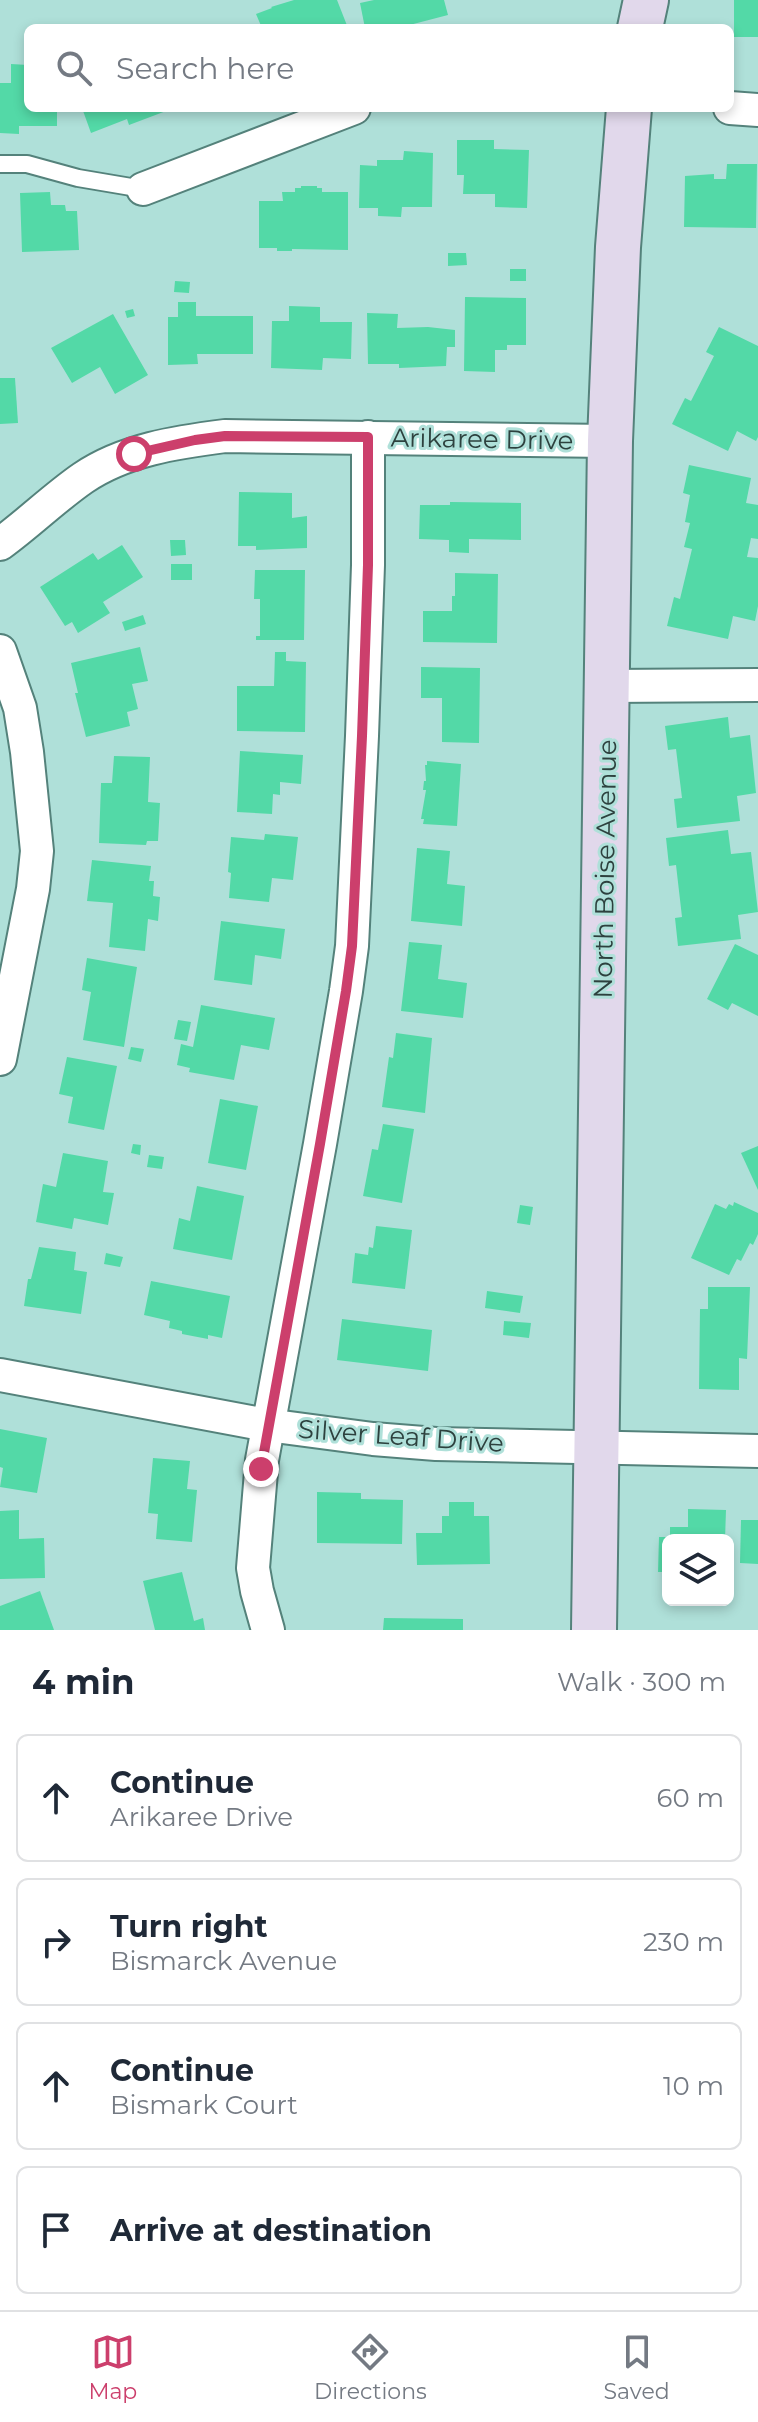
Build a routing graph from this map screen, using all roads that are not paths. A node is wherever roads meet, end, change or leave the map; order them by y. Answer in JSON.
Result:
{"nodes":[{"id":1,"x":646,"y":0,"type":"edge"},
{"id":2,"x":641,"y":24,"type":"edge"},
{"id":3,"x":734,"y":108,"type":"edge"},
{"id":4,"x":758,"y":110,"type":"edge"},
{"id":5,"x":344,"y":112,"type":"edge"},
{"id":6,"x":629,"y":112,"type":"edge"},
{"id":7,"x":0,"y":164,"type":"edge"},
{"id":8,"x":143,"y":189,"type":"joint"},
{"id":9,"x":368,"y":437,"type":"junction"},
{"id":10,"x":610,"y":441,"type":"junction"},
{"id":11,"x":0,"y":544,"type":"edge"},
{"id":12,"x":0,"y":651,"type":"edge"},
{"id":13,"x":758,"y":685,"type":"edge"},
{"id":14,"x":607,"y":686,"type":"junction"},
{"id":15,"x":0,"y":1059,"type":"edge"},
{"id":16,"x":0,"y":1375,"type":"edge"},
{"id":17,"x":267,"y":1425,"type":"junction"},
{"id":18,"x":596,"y":1447,"type":"junction"},
{"id":19,"x":758,"y":1451,"type":"edge"},
{"id":20,"x":268,"y":1630,"type":"edge"},
{"id":21,"x":594,"y":1630,"type":"edge"}],
"edges":[{"from":1,"to":2,"type":"street"},
{"from":3,"to":4,"type":"street"},
{"from":5,"to":8,"type":"street"},
{"from":6,"to":10,"type":"street","name":"North Boise Avenue"},
{"from":7,"to":8,"type":"lane"},
{"from":9,"to":10,"type":"street","name":"Arikaree Drive"},
{"from":9,"to":11,"type":"street","name":"Arikaree Drive"},
{"from":9,"to":17,"type":"street"},
{"from":10,"to":14,"type":"street","name":"North Boise Avenue"},
{"from":12,"to":15,"type":"street"},
{"from":13,"to":14,"type":"street"},
{"from":14,"to":18,"type":"street","name":"North Boise Avenue"},
{"from":16,"to":17,"type":"street","name":"Silver Leaf Drive"},
{"from":17,"to":18,"type":"street","name":"Silver Leaf Drive"},
{"from":17,"to":20,"type":"street"},
{"from":18,"to":19,"type":"street","name":"Silver Leaf Drive"},
{"from":18,"to":21,"type":"street","name":"North Boise Avenue"}]}
